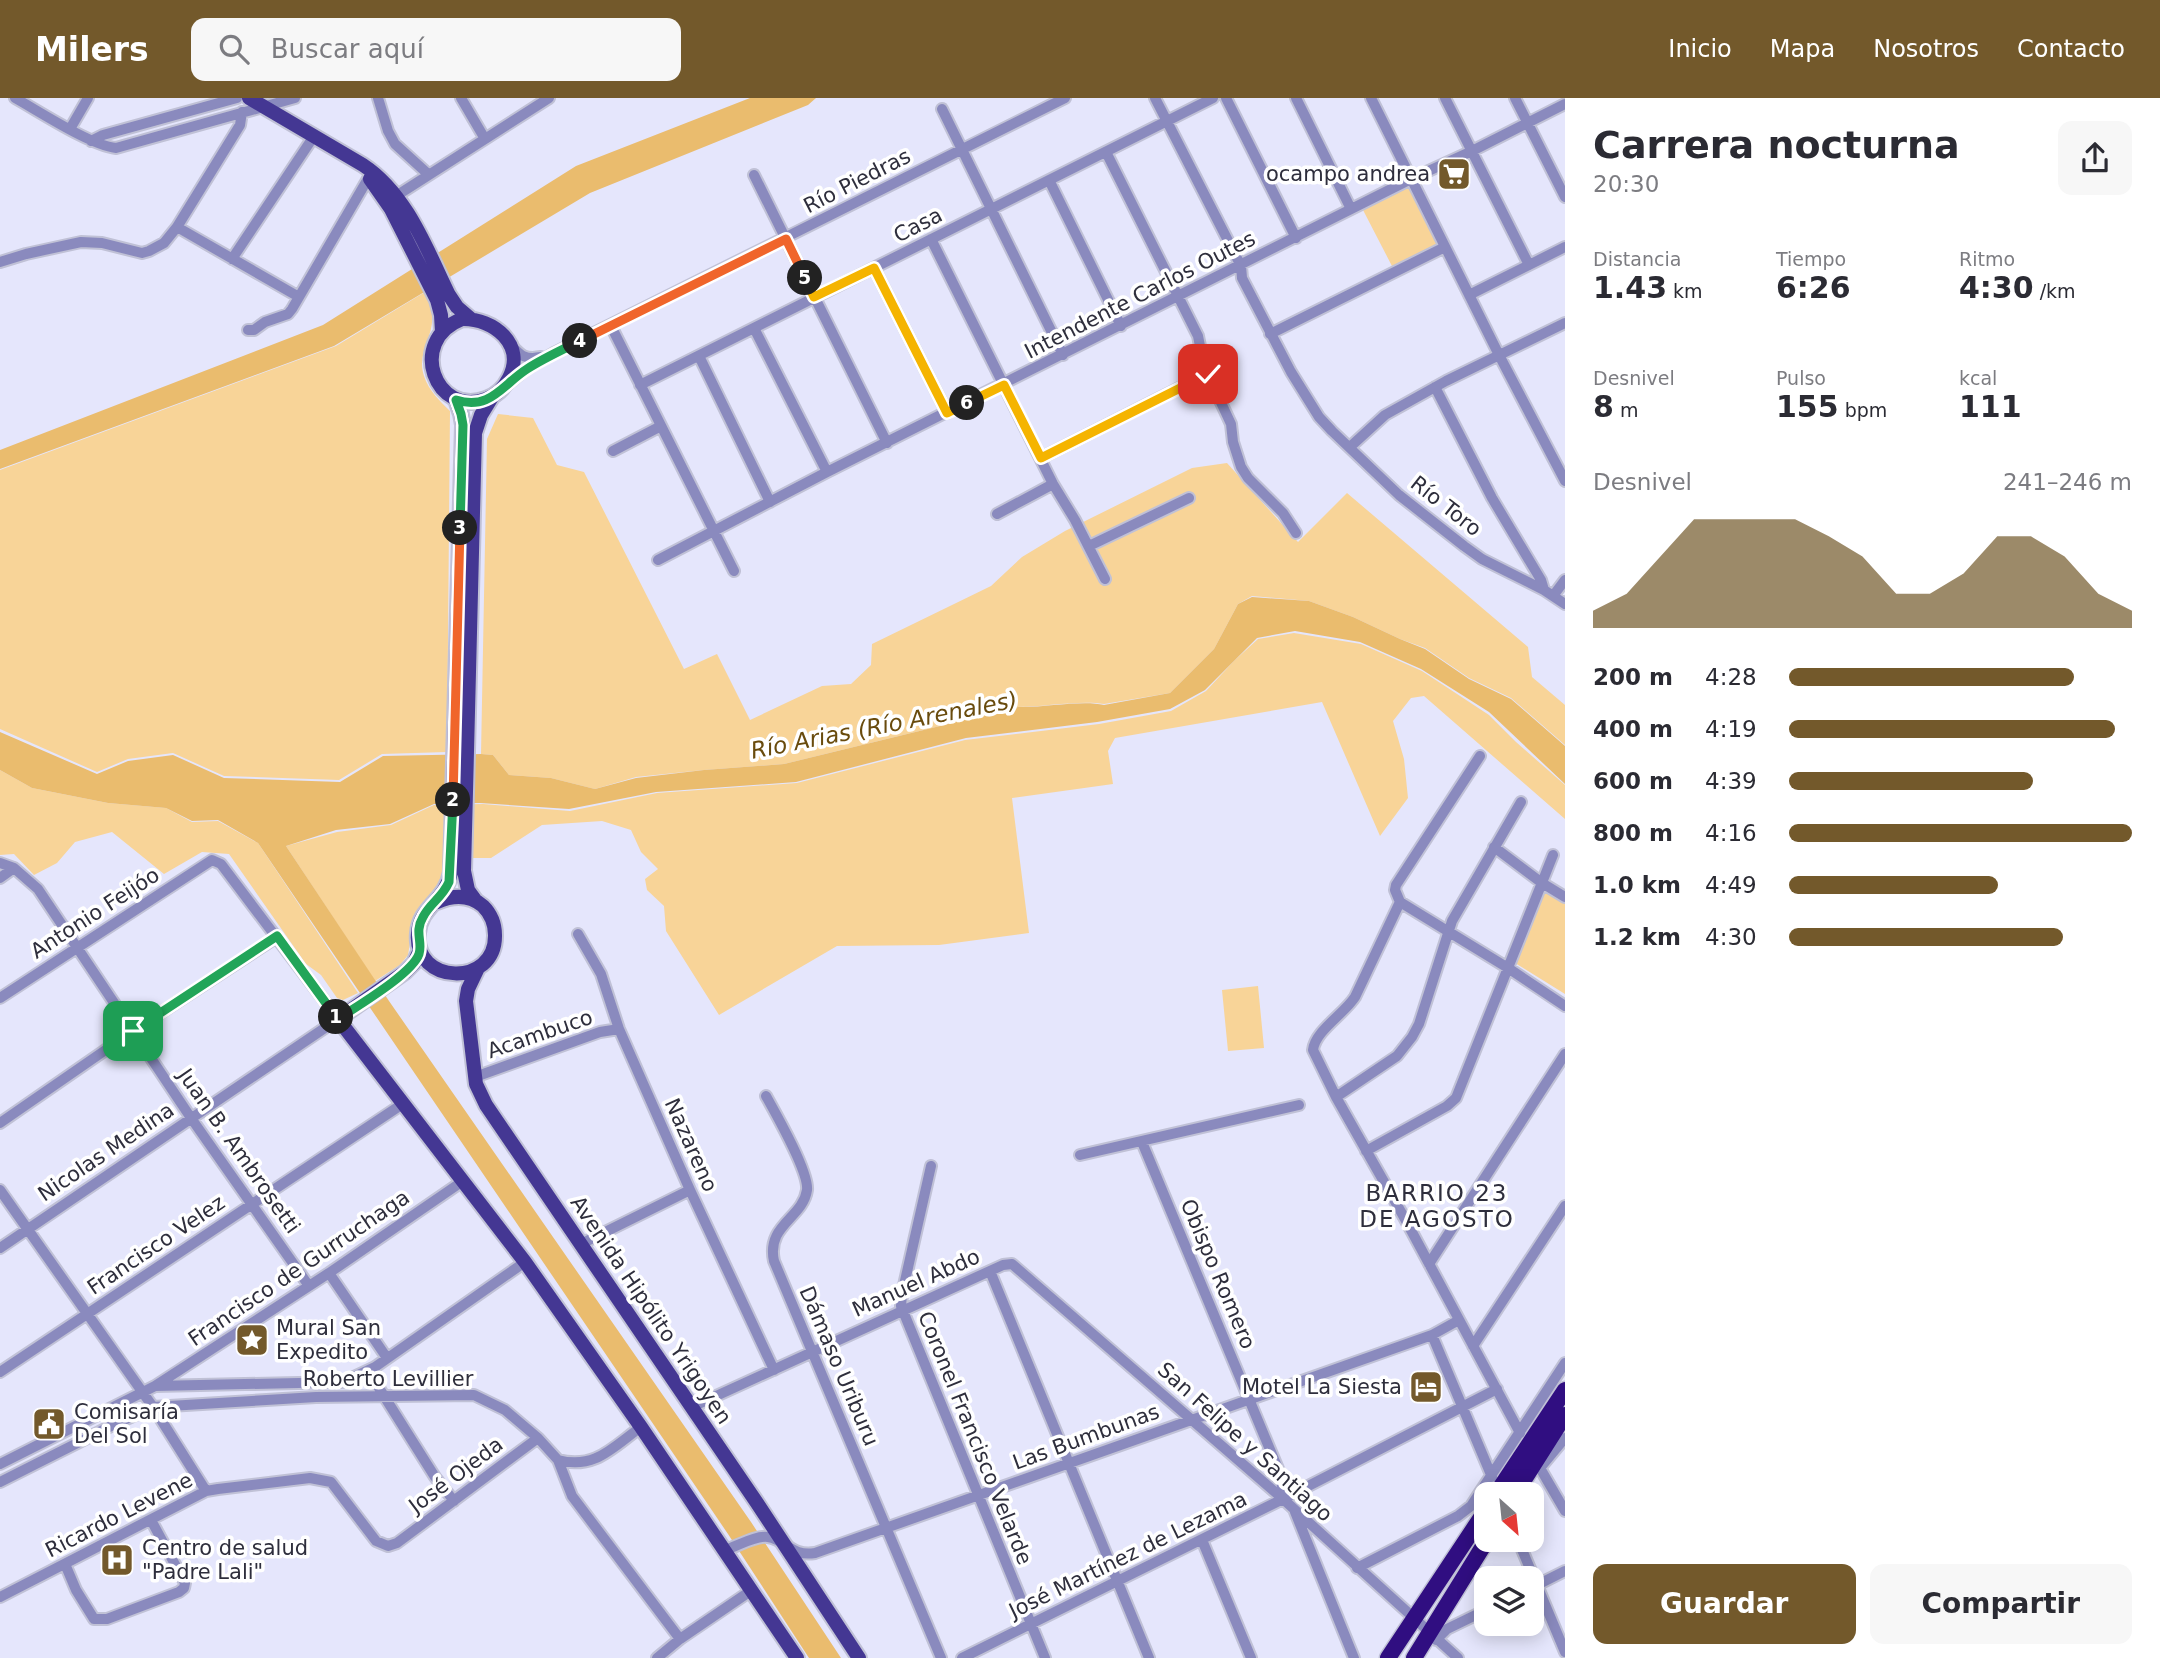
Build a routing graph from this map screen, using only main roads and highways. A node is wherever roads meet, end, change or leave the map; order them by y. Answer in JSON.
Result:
{"nodes":[{"id":1,"x":249,"y":98,"type":"edge"},
{"id":2,"x":347,"y":156,"type":"junction"},
{"id":3,"x":419,"y":249,"type":"junction"},
{"id":4,"x":443,"y":298,"type":"junction"},
{"id":5,"x":471,"y":319,"type":"junction"},
{"id":6,"x":442,"y":332,"type":"junction"},
{"id":7,"x":492,"y":397,"type":"junction"},
{"id":8,"x":456,"y":400,"type":"junction"},
{"id":9,"x":463,"y":718,"type":"junction"},
{"id":10,"x":457,"y":872,"type":"junction"},
{"id":11,"x":476,"y":901,"type":"junction"},
{"id":12,"x":437,"y":902,"type":"junction"},
{"id":13,"x":420,"y":950,"type":"junction"},
{"id":14,"x":478,"y":968,"type":"junction"},
{"id":15,"x":436,"y":969,"type":"junction"},
{"id":16,"x":400,"y":976,"type":"junction"},
{"id":17,"x":1565,"y":1390,"type":"edge"},
{"id":18,"x":1565,"y":1415,"type":"edge"},
{"id":19,"x":1506,"y":1482,"type":"edge"},
{"id":20,"x":1524,"y":1482,"type":"edge"},
{"id":21,"x":1474,"y":1528,"type":"edge"},
{"id":22,"x":1480,"y":1552,"type":"edge"},
{"id":23,"x":797,"y":1658,"type":"edge"},
{"id":24,"x":859,"y":1658,"type":"edge"},
{"id":25,"x":1388,"y":1658,"type":"edge"},
{"id":26,"x":1414,"y":1658,"type":"edge"}],
"edges":[{"from":1,"to":2,"type":"main road"},
{"from":2,"to":3,"type":"main road"},
{"from":2,"to":3,"type":"main road"},
{"from":3,"to":4,"type":"main road"},
{"from":4,"to":5,"type":"main road"},
{"from":4,"to":6,"type":"main road"},
{"from":5,"to":6,"type":"main road"},
{"from":5,"to":7,"type":"main road"},
{"from":6,"to":8,"type":"main road"},
{"from":7,"to":8,"type":"main road"},
{"from":7,"to":9,"type":"main road"},
{"from":8,"to":9,"type":"main road"},
{"from":9,"to":10,"type":"main road"},
{"from":10,"to":11,"type":"main road"},
{"from":10,"to":12,"type":"main road"},
{"from":11,"to":12,"type":"main road"},
{"from":11,"to":14,"type":"main road"},
{"from":12,"to":13,"type":"main road"},
{"from":13,"to":15,"type":"main road"},
{"from":13,"to":16,"type":"main road"},
{"from":14,"to":15,"type":"main road"},
{"from":14,"to":24,"type":"main road","name":"Avenida Hipólito Yrigoyen"},
{"from":15,"to":16,"type":"main road"},
{"from":16,"to":23,"type":"main road"},
{"from":17,"to":19,"type":"highway"},
{"from":18,"to":20,"type":"highway"},
{"from":21,"to":25,"type":"highway"},
{"from":22,"to":26,"type":"highway"}]}
